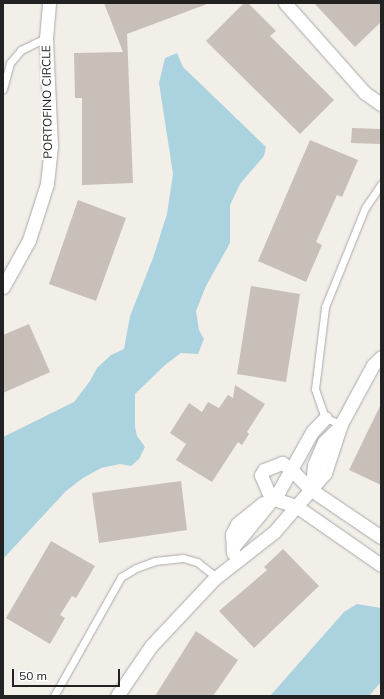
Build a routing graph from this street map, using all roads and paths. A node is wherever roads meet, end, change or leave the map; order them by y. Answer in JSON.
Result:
{"nodes":[{"id":1,"x":49,"y":3,"type":"edge"},
{"id":2,"x":286,"y":3,"type":"edge"},
{"id":3,"x":46,"y":38,"type":"junction"},
{"id":4,"x":3,"y":89,"type":"edge"},
{"id":5,"x":381,"y":104,"type":"edge"},
{"id":6,"x":381,"y":184,"type":"edge"},
{"id":7,"x":3,"y":288,"type":"edge"},
{"id":8,"x":381,"y":357,"type":"edge"},
{"id":9,"x":325,"y":418,"type":"junction"},
{"id":10,"x":341,"y":424,"type":"junction"},
{"id":11,"x":291,"y":469,"type":"junction"},
{"id":12,"x":311,"y":488,"type":"junction"},
{"id":13,"x":270,"y":499,"type":"junction"},
{"id":14,"x":296,"y":506,"type":"junction"},
{"id":15,"x":381,"y":537,"type":"edge"},
{"id":16,"x":232,"y":565,"type":"junction"},
{"id":17,"x":381,"y":565,"type":"edge"},
{"id":18,"x":216,"y":577,"type":"junction"},
{"id":19,"x":54,"y":696,"type":"edge"},
{"id":20,"x":117,"y":696,"type":"edge"}],
"edges":[{"from":1,"to":3,"type":"street","name":"PORTOFINO CIRCLE"},
{"from":2,"to":5,"type":"street"},
{"from":3,"to":4,"type":"lane"},
{"from":3,"to":7,"type":"street","name":"PORTOFINO CIRCLE"},
{"from":6,"to":9,"type":"lane"},
{"from":8,"to":10,"type":"street"},
{"from":9,"to":10,"type":"lane"},
{"from":9,"to":11,"type":"street"},
{"from":10,"to":12,"type":"street"},
{"from":11,"to":12,"type":"street"},
{"from":11,"to":13,"type":"street"},
{"from":11,"to":13,"type":"street"},
{"from":12,"to":14,"type":"street"},
{"from":12,"to":15,"type":"street"},
{"from":13,"to":14,"type":"street"},
{"from":13,"to":16,"type":"street"},
{"from":14,"to":16,"type":"street"},
{"from":14,"to":17,"type":"street"},
{"from":16,"to":18,"type":"street"},
{"from":18,"to":19,"type":"lane"},
{"from":18,"to":20,"type":"street"}]}
